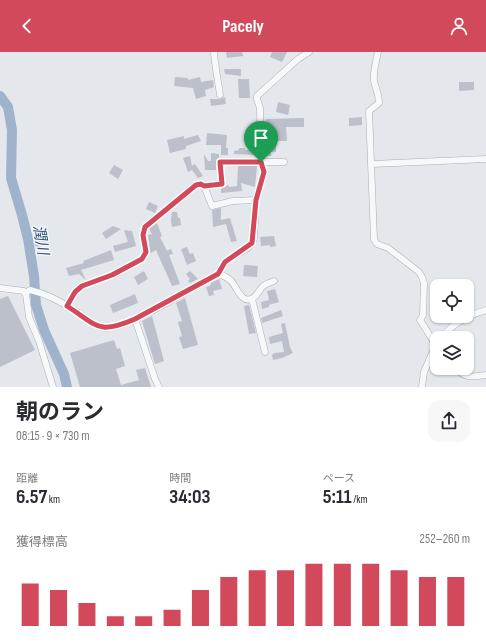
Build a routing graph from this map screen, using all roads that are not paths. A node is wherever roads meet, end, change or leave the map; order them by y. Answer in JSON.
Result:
{"nodes":[{"id":1,"x":214,"y":52,"type":"edge"},
{"id":2,"x":308,"y":52,"type":"edge"},
{"id":3,"x":378,"y":52,"type":"edge"},
{"id":4,"x":220,"y":95,"type":"dead end"},
{"id":5,"x":486,"y":159,"type":"edge"},
{"id":6,"x":261,"y":162,"type":"junction"},
{"id":7,"x":284,"y":162,"type":"dead end"},
{"id":8,"x":372,"y":164,"type":"junction"},
{"id":9,"x":204,"y":186,"type":"junction"},
{"id":10,"x":256,"y":200,"type":"junction"},
{"id":11,"x":218,"y":274,"type":"junction"},
{"id":12,"x":274,"y":281,"type":"dead end"},
{"id":13,"x":0,"y":288,"type":"edge"},
{"id":14,"x":26,"y":291,"type":"junction"},
{"id":15,"x":252,"y":299,"type":"junction"},
{"id":16,"x":67,"y":306,"type":"junction"},
{"id":17,"x":486,"y":310,"type":"edge"},
{"id":18,"x":135,"y":319,"type":"junction"},
{"id":19,"x":446,"y":331,"type":"edge"},
{"id":20,"x":430,"y":335,"type":"edge"},
{"id":21,"x":266,"y":352,"type":"dead end"},
{"id":22,"x":430,"y":358,"type":"edge"},
{"id":23,"x":464,"y":375,"type":"edge"},
{"id":24,"x":486,"y":375,"type":"edge"},
{"id":25,"x":53,"y":387,"type":"edge"},
{"id":26,"x":159,"y":387,"type":"edge"},
{"id":27,"x":422,"y":387,"type":"edge"}],
"edges":[{"from":1,"to":4,"type":"street"},
{"from":2,"to":6,"type":"street"},
{"from":3,"to":8,"type":"street"},
{"from":5,"to":8,"type":"street"},
{"from":6,"to":7,"type":"street"},
{"from":6,"to":9,"type":"street"},
{"from":6,"to":10,"type":"street"},
{"from":8,"to":20,"type":"street"},
{"from":9,"to":10,"type":"street"},
{"from":9,"to":16,"type":"street"},
{"from":10,"to":11,"type":"street"},
{"from":11,"to":15,"type":"street"},
{"from":11,"to":18,"type":"street"},
{"from":12,"to":15,"type":"street"},
{"from":13,"to":14,"type":"street"},
{"from":14,"to":16,"type":"street"},
{"from":14,"to":25,"type":"street"},
{"from":15,"to":21,"type":"street"},
{"from":16,"to":18,"type":"street"},
{"from":17,"to":19,"type":"street"},
{"from":18,"to":26,"type":"street"},
{"from":22,"to":27,"type":"street"},
{"from":23,"to":24,"type":"street"}]}
